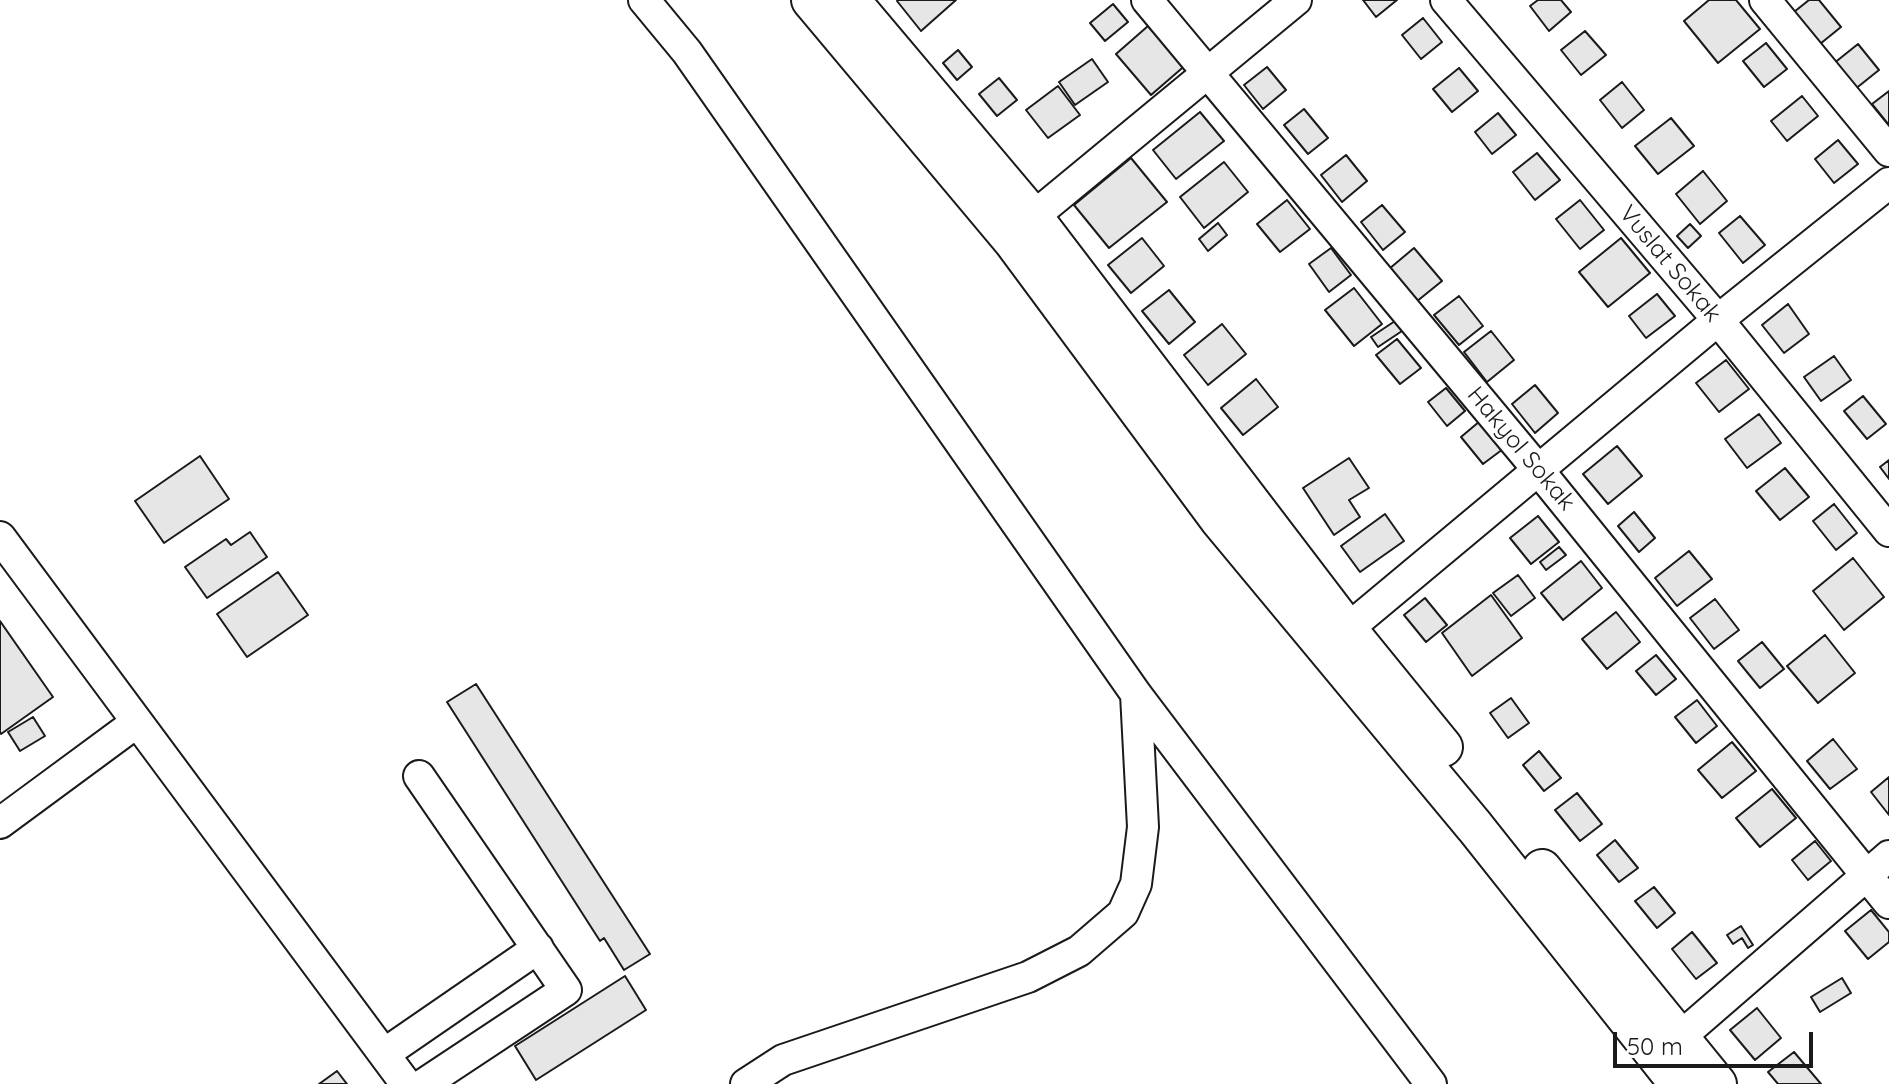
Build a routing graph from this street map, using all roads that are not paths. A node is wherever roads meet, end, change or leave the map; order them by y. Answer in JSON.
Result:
{"nodes":[{"id":1,"x":644,"y":0,"type":"edge"},
{"id":2,"x":811,"y":0,"type":"edge"},
{"id":3,"x":850,"y":0,"type":"edge"},
{"id":4,"x":1147,"y":0,"type":"edge"},
{"id":5,"x":1296,"y":0,"type":"edge"},
{"id":6,"x":1446,"y":0,"type":"edge"},
{"id":7,"x":1765,"y":0,"type":"edge"},
{"id":8,"x":1208,"y":73,"type":"junction"},
{"id":9,"x":1889,"y":151,"type":"edge"},
{"id":10,"x":1889,"y":183,"type":"edge"},
{"id":11,"x":1023,"y":229,"type":"junction"},
{"id":12,"x":1718,"y":320,"type":"junction"},
{"id":13,"x":1540,"y":472,"type":"junction"},
{"id":14,"x":1889,"y":531,"type":"edge"},
{"id":15,"x":0,"y":537,"type":"edge"},
{"id":16,"x":1336,"y":638,"type":"junction"},
{"id":17,"x":1136,"y":694,"type":"junction"},
{"id":18,"x":137,"y":722,"type":"junction"},
{"id":19,"x":419,"y":776,"type":"dead end"},
{"id":20,"x":0,"y":823,"type":"edge"},
{"id":21,"x":1889,"y":856,"type":"edge"},
{"id":22,"x":1865,"y":875,"type":"junction"},
{"id":23,"x":1889,"y":903,"type":"edge"},
{"id":24,"x":538,"y":948,"type":"junction"},
{"id":25,"x":384,"y":1054,"type":"junction"},
{"id":26,"x":1673,"y":1061,"type":"edge"},
{"id":27,"x":406,"y":1084,"type":"edge"},
{"id":28,"x":424,"y":1084,"type":"edge"},
{"id":29,"x":746,"y":1084,"type":"edge"},
{"id":30,"x":1431,"y":1084,"type":"edge"},
{"id":31,"x":1717,"y":1084,"type":"edge"}],
"edges":[{"from":1,"to":17,"type":"street"},
{"from":2,"to":11,"type":"main road"},
{"from":3,"to":11,"type":"main road"},
{"from":4,"to":8,"type":"street","name":"Hakyol Sokak"},
{"from":5,"to":8,"type":"street"},
{"from":6,"to":12,"type":"street","name":"Vuslat Sokak"},
{"from":7,"to":9,"type":"street"},
{"from":8,"to":11,"type":"street"},
{"from":8,"to":13,"type":"street","name":"Hakyol Sokak"},
{"from":10,"to":12,"type":"street"},
{"from":11,"to":16,"type":"main road"},
{"from":12,"to":13,"type":"street"},
{"from":12,"to":14,"type":"street","name":"Vuslat Sokak"},
{"from":13,"to":16,"type":"street"},
{"from":13,"to":22,"type":"street","name":"Hakyol Sokak"},
{"from":15,"to":18,"type":"street"},
{"from":16,"to":26,"type":"main road"},
{"from":17,"to":29,"type":"street"},
{"from":17,"to":30,"type":"street"},
{"from":18,"to":20,"type":"street"},
{"from":18,"to":25,"type":"street"},
{"from":19,"to":24,"type":"street"},
{"from":21,"to":22,"type":"street"},
{"from":22,"to":23,"type":"street","name":"Hakyol Sokak"},
{"from":22,"to":26,"type":"street"},
{"from":24,"to":25,"type":"street"},
{"from":24,"to":28,"type":"street"},
{"from":25,"to":27,"type":"street"},
{"from":26,"to":31,"type":"main road"}]}
